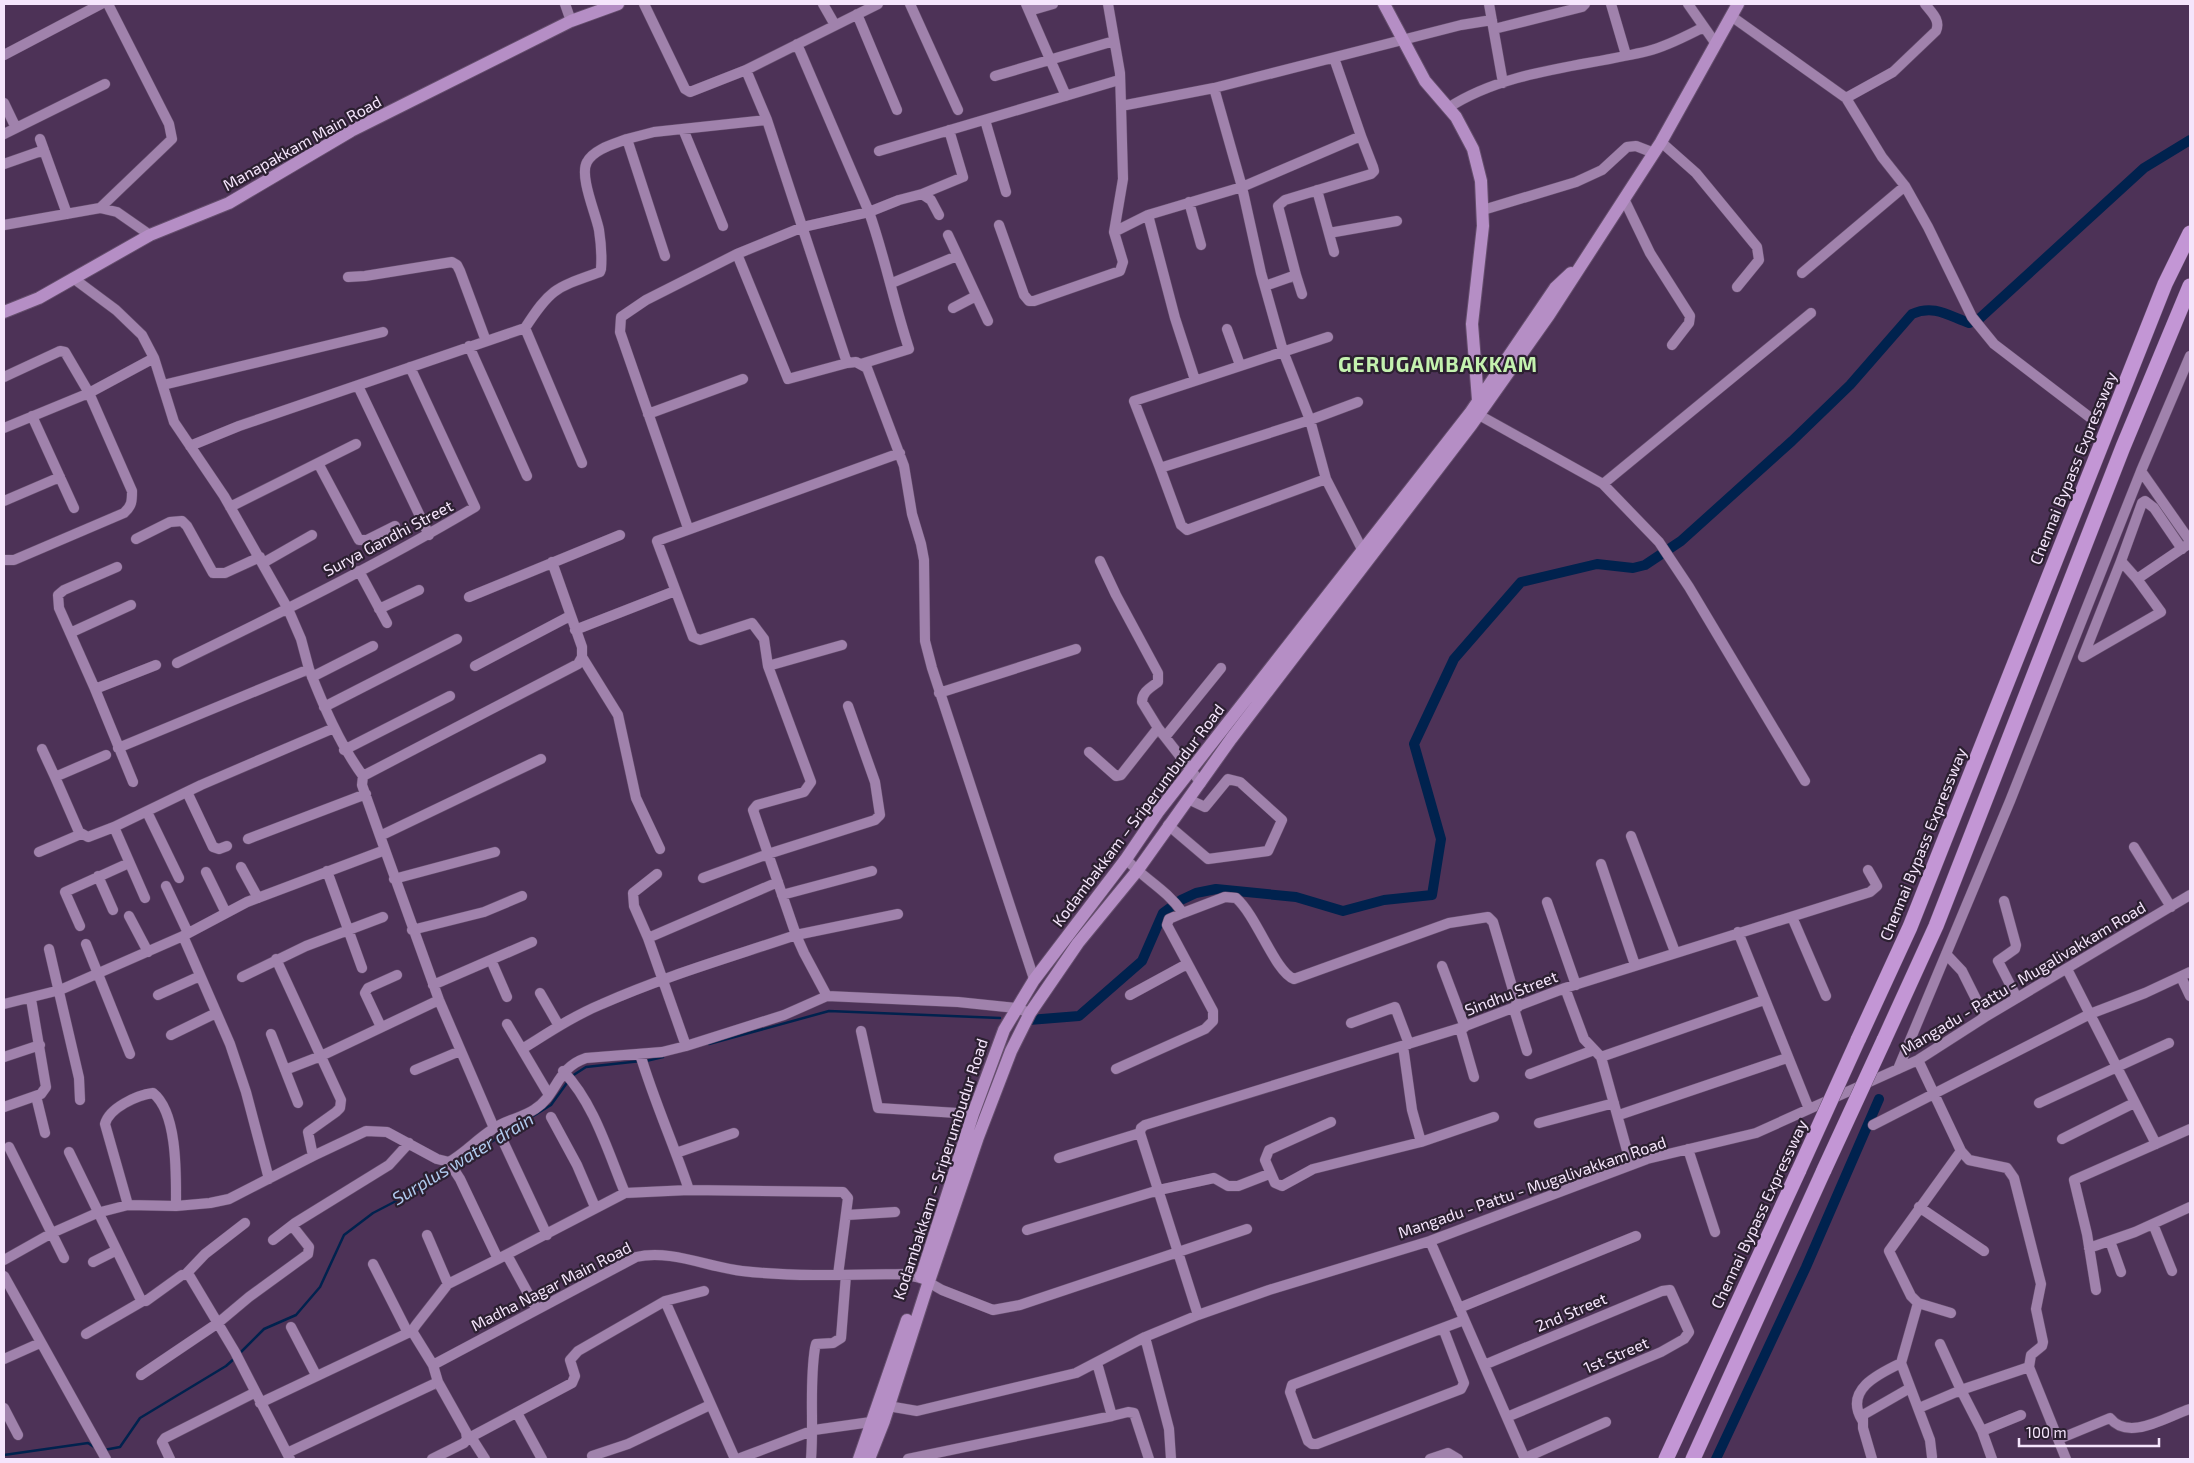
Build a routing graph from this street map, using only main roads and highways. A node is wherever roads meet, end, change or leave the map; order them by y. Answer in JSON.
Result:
{"nodes":[{"id":1,"x":618,"y":4,"type":"edge"},
{"id":2,"x":1384,"y":4,"type":"edge"},
{"id":3,"x":1738,"y":4,"type":"edge"},
{"id":4,"x":2190,"y":233,"type":"edge"},
{"id":5,"x":1580,"y":265,"type":"junction"},
{"id":6,"x":2190,"y":286,"type":"edge"},
{"id":7,"x":4,"y":312,"type":"edge"},
{"id":8,"x":1478,"y":398,"type":"junction"},
{"id":9,"x":1479,"y":415,"type":"junction"},
{"id":10,"x":1365,"y":556,"type":"junction"},
{"id":11,"x":925,"y":1280,"type":"junction"},
{"id":12,"x":879,"y":1421,"type":"junction"},
{"id":13,"x":859,"y":1459,"type":"edge"},
{"id":14,"x":868,"y":1459,"type":"edge"},
{"id":15,"x":1666,"y":1459,"type":"edge"},
{"id":16,"x":1692,"y":1459,"type":"edge"}],
"edges":[{"from":1,"to":7,"type":"main road","name":"Manapakkam Main Road"},
{"from":2,"to":8,"type":"main road"},
{"from":3,"to":5,"type":"main road","name":"Kodambakkam – Sriperumbudur Road"},
{"from":4,"to":15,"type":"highway","name":"Chennai Bypass Expressway","bridge":true},
{"from":5,"to":8,"type":"main road","name":"Kodambakkam – Sriperumbudur Road"},
{"from":5,"to":9,"type":"main road","name":"Kodambakkam – Sriperumbudur Road"},
{"from":6,"to":16,"type":"highway","bridge":true},
{"from":8,"to":9,"type":"main road"},
{"from":8,"to":10,"type":"main road","name":"Kodambakkam – Sriperumbudur Road"},
{"from":9,"to":10,"type":"main road","name":"Kodambakkam – Sriperumbudur Road"},
{"from":10,"to":11,"type":"main road","name":"Kodambakkam – Sriperumbudur Road"},
{"from":10,"to":11,"type":"main road","name":"Kodambakkam – Sriperumbudur Road"},
{"from":11,"to":12,"type":"main road","name":"Kodambakkam – Sriperumbudur Road"},
{"from":12,"to":13,"type":"main road","name":"Kodambakkam – Sriperumbudur Road"},
{"from":12,"to":14,"type":"main road","name":"Kodambakkam – Sriperumbudur Road"}]}
